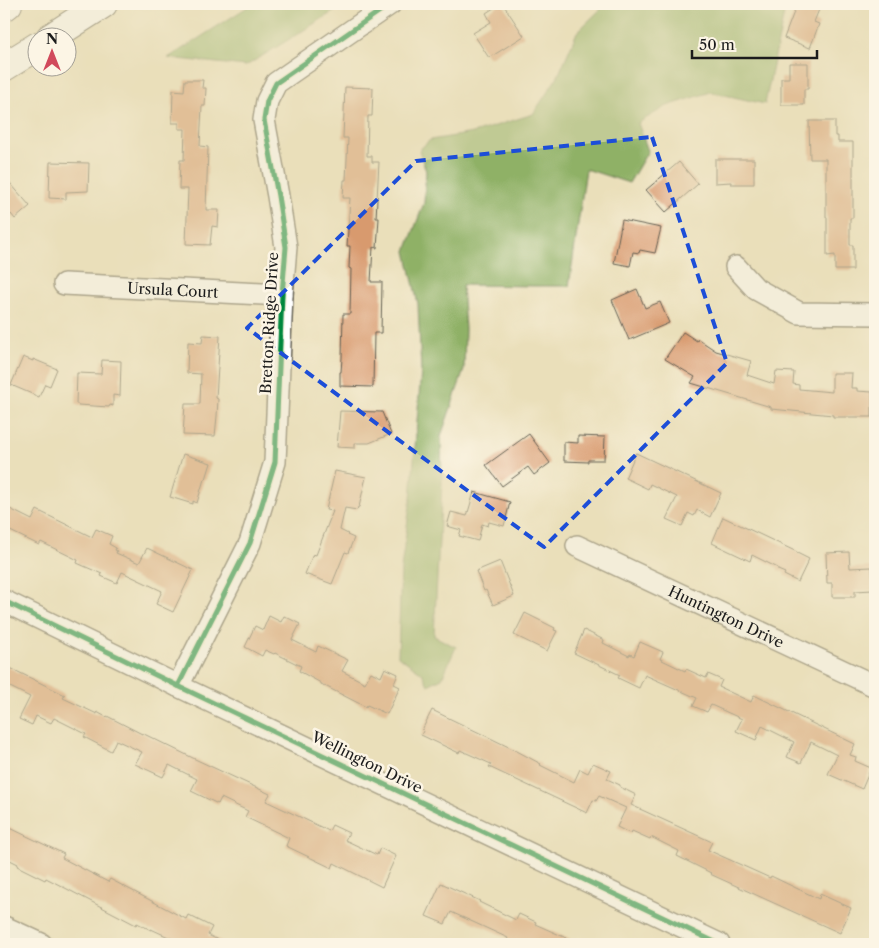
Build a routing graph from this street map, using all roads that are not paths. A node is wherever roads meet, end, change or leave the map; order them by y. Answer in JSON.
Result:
{"nodes":[{"id":1,"x":8,"y":4,"type":"edge"},
{"id":2,"x":103,"y":4,"type":"edge"},
{"id":3,"x":390,"y":4,"type":"edge"},
{"id":4,"x":4,"y":7,"type":"edge"},
{"id":5,"x":66,"y":28,"type":"edge"},
{"id":6,"x":28,"y":52,"type":"edge"},
{"id":7,"x":4,"y":67,"type":"edge"},
{"id":8,"x":736,"y":267,"type":"dead end"},
{"id":9,"x":64,"y":284,"type":"dead end"},
{"id":10,"x":282,"y":295,"type":"junction"},
{"id":11,"x":875,"y":314,"type":"edge"},
{"id":12,"x":577,"y":546,"type":"dead end"},
{"id":13,"x":4,"y":602,"type":"edge"},
{"id":14,"x":178,"y":686,"type":"junction"},
{"id":15,"x":875,"y":686,"type":"edge"},
{"id":16,"x":4,"y":927,"type":"edge"},
{"id":17,"x":41,"y":944,"type":"edge"},
{"id":18,"x":719,"y":944,"type":"edge"}],
"edges":[{"from":1,"to":4,"type":"highway"},
{"from":2,"to":5,"type":"highway"},
{"from":3,"to":10,"type":"street","name":"Bretton Ridge Drive"},
{"from":6,"to":7,"type":"highway"},
{"from":8,"to":11,"type":"street"},
{"from":9,"to":10,"type":"street","name":"Ursula Court"},
{"from":10,"to":14,"type":"street","name":"Bretton Ridge Drive"},
{"from":12,"to":15,"type":"street","name":"Huntington Drive"},
{"from":13,"to":14,"type":"street","name":"Wellington Drive"},
{"from":14,"to":18,"type":"street","name":"Wellington Drive"},
{"from":16,"to":17,"type":"street"}]}
